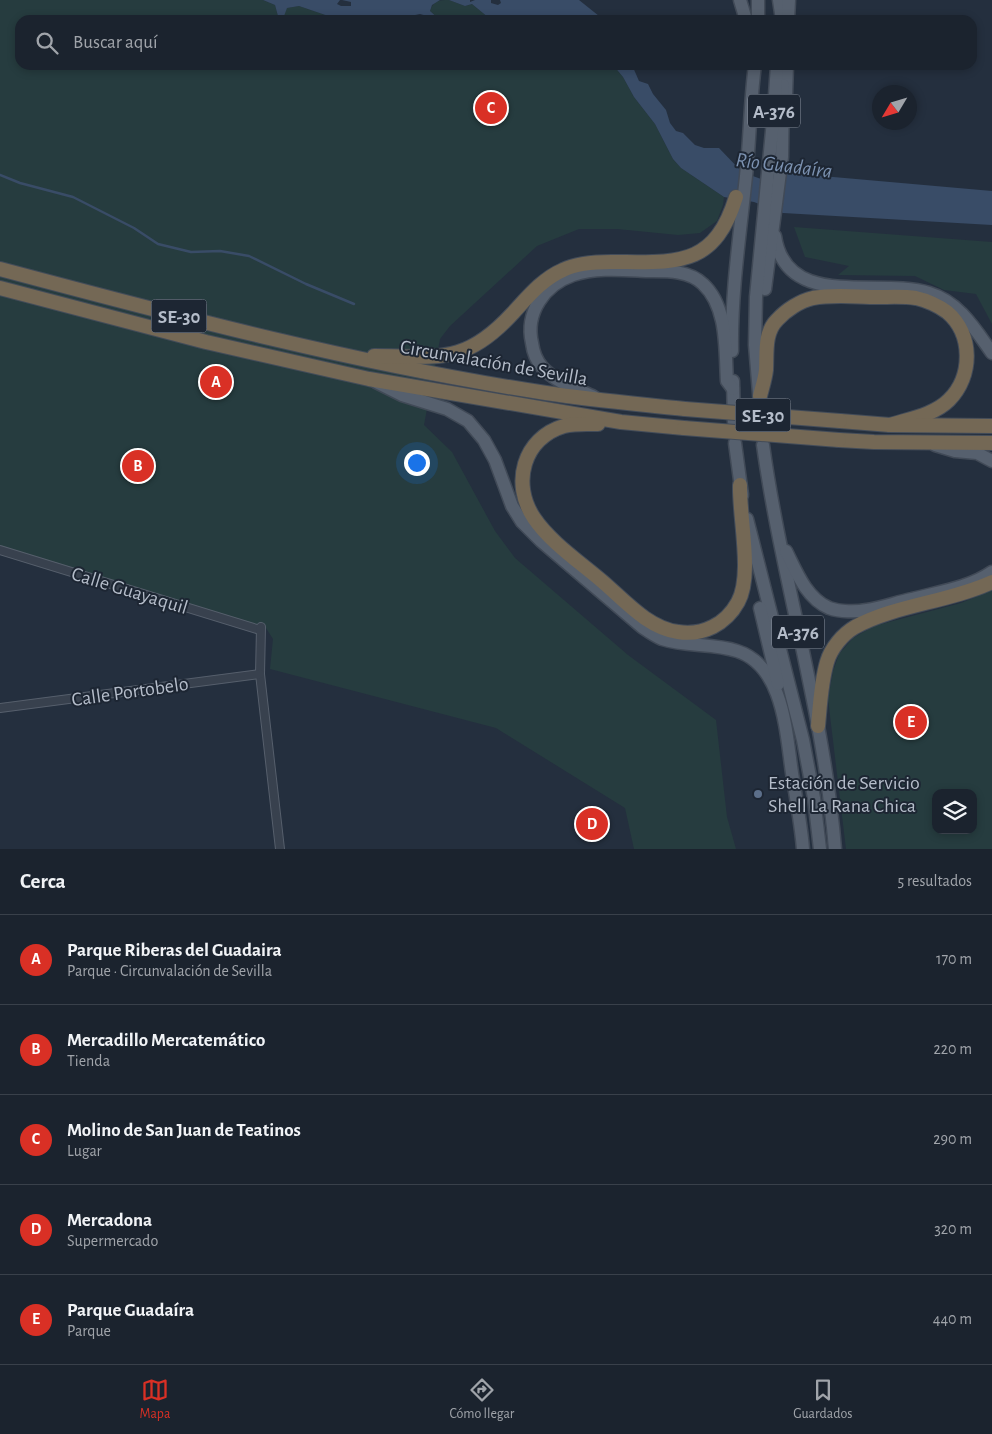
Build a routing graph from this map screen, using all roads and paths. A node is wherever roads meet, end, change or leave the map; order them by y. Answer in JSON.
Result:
{"nodes":[{"id":1,"x":740,"y":0,"type":"edge"},
{"id":2,"x":758,"y":0,"type":"edge"},
{"id":3,"x":777,"y":0,"type":"edge"},
{"id":4,"x":789,"y":0,"type":"edge"},
{"id":5,"x":744,"y":15,"type":"edge"},
{"id":6,"x":758,"y":15,"type":"edge"},
{"id":7,"x":776,"y":15,"type":"edge"},
{"id":8,"x":781,"y":15,"type":"edge"},
{"id":9,"x":788,"y":15,"type":"edge"},
{"id":10,"x":749,"y":70,"type":"edge"},
{"id":11,"x":753,"y":70,"type":"edge"},
{"id":12,"x":776,"y":70,"type":"edge"},
{"id":13,"x":783,"y":70,"type":"edge"},
{"id":14,"x":787,"y":70,"type":"edge"},
{"id":15,"x":751,"y":93,"type":"junction"},
{"id":16,"x":784,"y":124,"type":"junction"},
{"id":17,"x":746,"y":146,"type":"junction"},
{"id":18,"x":776,"y":157,"type":"junction"},
{"id":19,"x":736,"y":197,"type":"joint"},
{"id":20,"x":736,"y":214,"type":"junction"},
{"id":21,"x":768,"y":228,"type":"junction"},
{"id":22,"x":0,"y":269,"type":"edge"},
{"id":23,"x":0,"y":288,"type":"edge"},
{"id":24,"x":992,"y":352,"type":"edge"},
{"id":25,"x":346,"y":355,"type":"junction"},
{"id":26,"x":369,"y":379,"type":"junction"},
{"id":27,"x":733,"y":389,"type":"junction"},
{"id":28,"x":760,"y":400,"type":"joint"},
{"id":29,"x":601,"y":401,"type":"junction"},
{"id":30,"x":621,"y":422,"type":"junction"},
{"id":31,"x":734,"y":422,"type":"dead end"},
{"id":32,"x":890,"y":425,"type":"junction"},
{"id":33,"x":992,"y":426,"type":"edge"},
{"id":34,"x":925,"y":442,"type":"junction"},
{"id":35,"x":735,"y":443,"type":"dead end"},
{"id":36,"x":992,"y":443,"type":"edge"},
{"id":37,"x":763,"y":445,"type":"dead end"},
{"id":38,"x":992,"y":461,"type":"edge"},
{"id":39,"x":740,"y":485,"type":"junction"},
{"id":40,"x":747,"y":522,"type":"junction"},
{"id":41,"x":779,"y":537,"type":"junction"},
{"id":42,"x":0,"y":550,"type":"edge"},
{"id":43,"x":992,"y":572,"type":"edge"},
{"id":44,"x":992,"y":582,"type":"edge"},
{"id":45,"x":260,"y":674,"type":"junction"},
{"id":46,"x":0,"y":708,"type":"edge"},
{"id":47,"x":783,"y":716,"type":"junction"},
{"id":48,"x":818,"y":726,"type":"junction"},
{"id":49,"x":792,"y":770,"type":"junction"},
{"id":50,"x":832,"y":813,"type":"junction"},
{"id":51,"x":280,"y":849,"type":"edge"},
{"id":52,"x":803,"y":849,"type":"edge"},
{"id":53,"x":819,"y":849,"type":"edge"},
{"id":54,"x":835,"y":849,"type":"edge"},
{"id":55,"x":839,"y":849,"type":"edge"}],
"edges":[{"from":1,"to":5,"type":"main road"},
{"from":2,"to":6,"type":"main road"},
{"from":3,"to":7,"type":"main road"},
{"from":3,"to":8,"type":"main road"},
{"from":4,"to":9,"type":"main road"},
{"from":10,"to":15,"type":"main road"},
{"from":11,"to":15,"type":"main road","number":"A-376"},
{"from":12,"to":18,"type":"main road","number":"A-376"},
{"from":13,"to":16,"type":"main road"},
{"from":14,"to":16,"type":"main road"},
{"from":15,"to":17,"type":"main road","number":"A-376"},
{"from":16,"to":18,"type":"main road"},
{"from":17,"to":19,"type":"main road"},
{"from":17,"to":20,"type":"main road","number":"A-376"},
{"from":18,"to":21,"type":"main road"},
{"from":19,"to":20,"type":"highway"},
{"from":20,"to":25,"type":"highway"},
{"from":20,"to":27,"type":"main road","number":"A-376"},
{"from":21,"to":24,"type":"main road"},
{"from":21,"to":28,"type":"main road"},
{"from":22,"to":25,"type":"highway","name":"Circunvalación de Sevilla","number":"SE-30"},
{"from":23,"to":26,"type":"highway","name":"Circunvalación de Sevilla","number":"SE-30"},
{"from":25,"to":29,"type":"highway","name":"Circunvalación de Sevilla","number":"SE-30"},
{"from":26,"to":30,"type":"highway","name":"Circunvalación de Sevilla","number":"SE-30"},
{"from":26,"to":47,"type":"main road"},
{"from":27,"to":29,"type":"main road"},
{"from":27,"to":31,"type":"main road","number":"A-376"},
{"from":28,"to":32,"type":"highway"},
{"from":29,"to":32,"type":"highway","name":"Circunvalación de Sevilla","number":"SE-30","bridge":true},
{"from":30,"to":34,"type":"highway","name":"Circunvalación de Sevilla","number":"SE-30","bridge":true},
{"from":30,"to":39,"type":"highway"},
{"from":32,"to":33,"type":"highway","name":"Circunvalación de Sevilla","number":"SE-30"},
{"from":34,"to":36,"type":"highway","name":"Circunvalación de Sevilla","number":"SE-30"},
{"from":34,"to":38,"type":"main road"},
{"from":35,"to":39,"type":"main road"},
{"from":37,"to":41,"type":"main road","number":"A-376"},
{"from":39,"to":40,"type":"main road"},
{"from":40,"to":47,"type":"main road"},
{"from":40,"to":53,"type":"main road"},
{"from":41,"to":43,"type":"main road"},
{"from":41,"to":48,"type":"main road","number":"A-376"},
{"from":42,"to":45,"type":"street","name":"Calle Guayaquil"},
{"from":44,"to":48,"type":"highway"},
{"from":45,"to":46,"type":"street","name":"Calle Portobelo"},
{"from":45,"to":51,"type":"street"},
{"from":47,"to":49,"type":"main road"},
{"from":48,"to":50,"type":"main road"},
{"from":49,"to":52,"type":"main road"},
{"from":49,"to":53,"type":"main road"},
{"from":50,"to":54,"type":"main road"},
{"from":50,"to":55,"type":"main road"}]}
